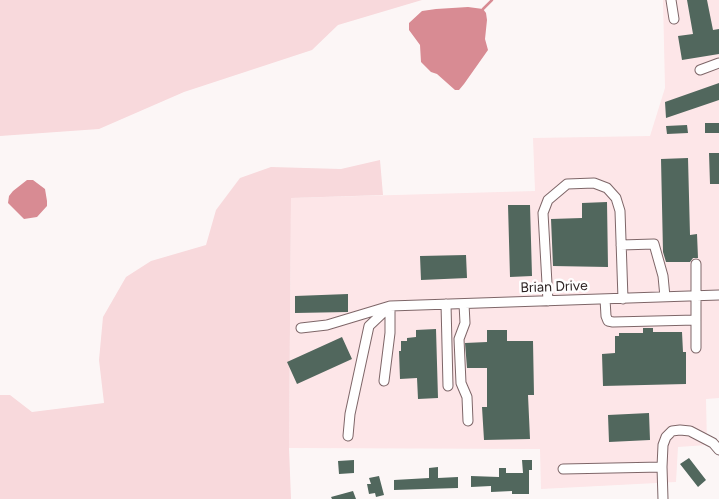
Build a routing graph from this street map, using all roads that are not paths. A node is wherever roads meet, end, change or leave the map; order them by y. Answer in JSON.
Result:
{"nodes":[{"id":1,"x":671,"y":0,"type":"edge"},
{"id":2,"x":674,"y":19,"type":"dead end"},
{"id":3,"x":719,"y":63,"type":"edge"},
{"id":4,"x":700,"y":70,"type":"dead end"},
{"id":5,"x":621,"y":245,"type":"junction"},
{"id":6,"x":696,"y":264,"type":"dead end"},
{"id":7,"x":719,"y":295,"type":"edge"},
{"id":8,"x":695,"y":296,"type":"junction"},
{"id":9,"x":665,"y":297,"type":"junction"},
{"id":10,"x":605,"y":299,"type":"junction"},
{"id":11,"x":623,"y":299,"type":"junction"},
{"id":12,"x":548,"y":301,"type":"junction"},
{"id":13,"x":446,"y":304,"type":"junction"},
{"id":14,"x":464,"y":304,"type":"junction"},
{"id":15,"x":390,"y":306,"type":"junction"},
{"id":16,"x":696,"y":320,"type":"junction"},
{"id":17,"x":301,"y":328,"type":"dead end"},
{"id":18,"x":696,"y":348,"type":"dead end"},
{"id":19,"x":384,"y":381,"type":"dead end"},
{"id":20,"x":448,"y":386,"type":"dead end"},
{"id":21,"x":468,"y":421,"type":"dead end"},
{"id":22,"x":348,"y":436,"type":"dead end"},
{"id":23,"x":719,"y":450,"type":"edge"},
{"id":24,"x":662,"y":467,"type":"junction"},
{"id":25,"x":563,"y":469,"type":"dead end"},
{"id":26,"x":663,"y":499,"type":"edge"}],
"edges":[{"from":1,"to":2,"type":"street"},
{"from":3,"to":4,"type":"street"},
{"from":5,"to":9,"type":"street"},
{"from":5,"to":11,"type":"street"},
{"from":5,"to":12,"type":"street"},
{"from":6,"to":8,"type":"street"},
{"from":7,"to":8,"type":"street","name":"Brian Drive"},
{"from":8,"to":9,"type":"street","name":"Brian Drive"},
{"from":8,"to":16,"type":"street"},
{"from":9,"to":11,"type":"street","name":"Brian Drive"},
{"from":10,"to":11,"type":"street","name":"Brian Drive"},
{"from":10,"to":12,"type":"street","name":"Brian Drive"},
{"from":10,"to":16,"type":"street"},
{"from":12,"to":14,"type":"street","name":"Brian Drive"},
{"from":13,"to":14,"type":"street","name":"Brian Drive"},
{"from":13,"to":15,"type":"street","name":"Brian Drive"},
{"from":13,"to":20,"type":"street"},
{"from":14,"to":21,"type":"street"},
{"from":15,"to":17,"type":"street","name":"Brian Drive"},
{"from":15,"to":19,"type":"street"},
{"from":15,"to":22,"type":"street"},
{"from":16,"to":18,"type":"street"},
{"from":23,"to":24,"type":"street"},
{"from":24,"to":25,"type":"street"},
{"from":24,"to":26,"type":"street"}]}
